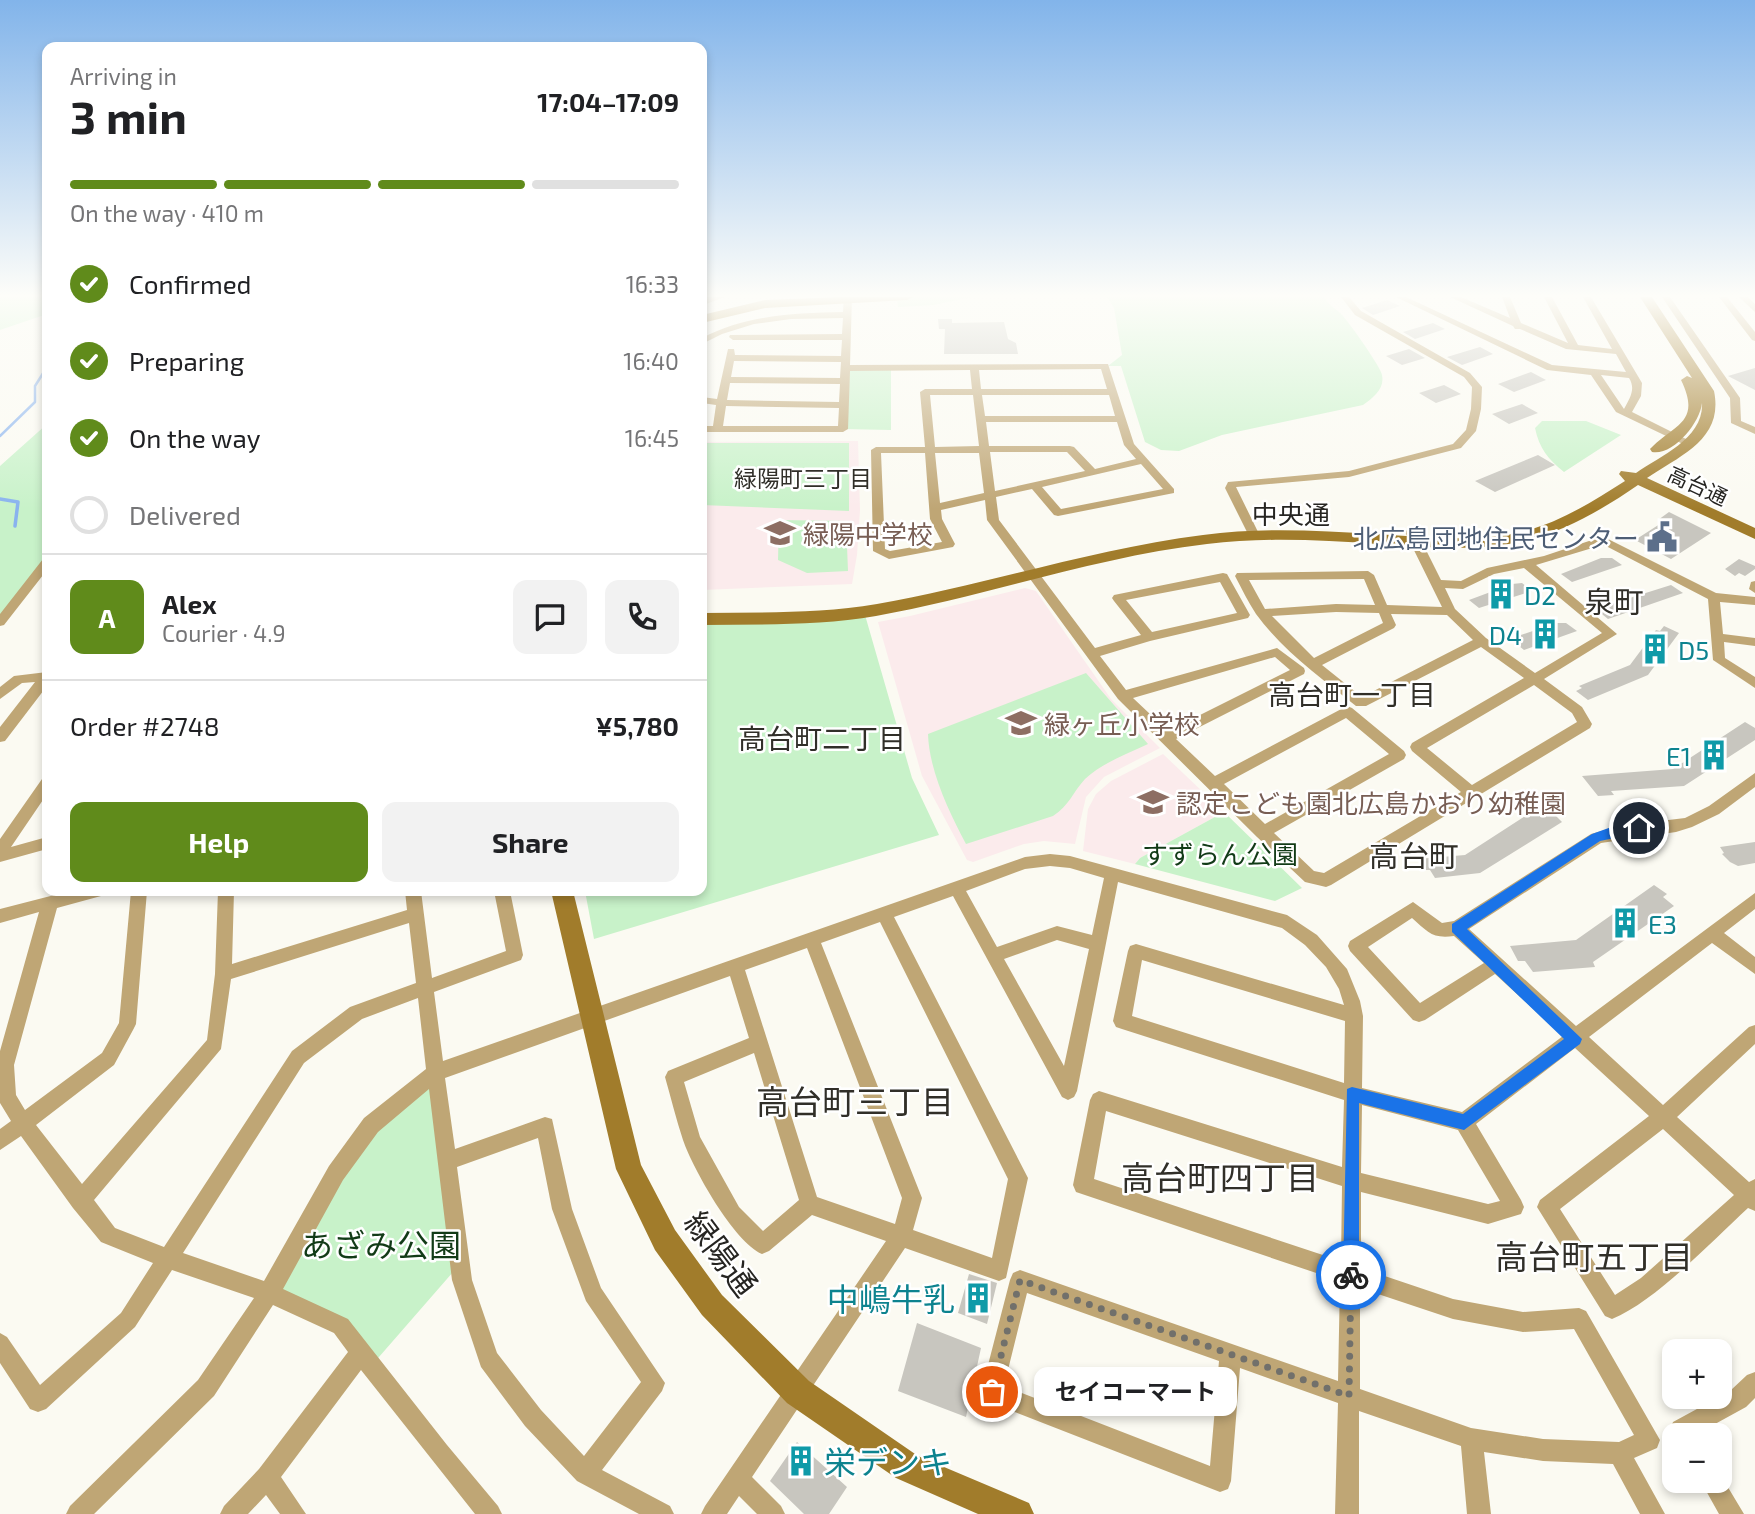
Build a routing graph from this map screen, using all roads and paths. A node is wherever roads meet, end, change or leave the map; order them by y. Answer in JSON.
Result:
{"nodes":[{"id":1,"x":728,"y":368,"type":"edge"},
{"id":2,"x":846,"y":368,"type":"edge"},
{"id":3,"x":965,"y":368,"type":"edge"},
{"id":4,"x":974,"y":368,"type":"junction"},
{"id":5,"x":997,"y":368,"type":"edge"},
{"id":6,"x":1106,"y":368,"type":"edge"},
{"id":7,"x":1454,"y":368,"type":"edge"},
{"id":8,"x":1549,"y":368,"type":"edge"},
{"id":9,"x":1628,"y":368,"type":"edge"},
{"id":10,"x":1679,"y":368,"type":"edge"},
{"id":11,"x":1692,"y":368,"type":"edge"},
{"id":12,"x":1715,"y":368,"type":"edge"},
{"id":13,"x":1594,"y":372,"type":"junction"},
{"id":14,"x":1633,"y":376,"type":"junction"},
{"id":15,"x":726,"y":380,"type":"junction"},
{"id":16,"x":846,"y":381,"type":"junction"},
{"id":17,"x":977,"y":392,"type":"junction"},
{"id":18,"x":1113,"y":392,"type":"junction"},
{"id":19,"x":707,"y":401,"type":"edge"},
{"id":20,"x":722,"y":403,"type":"junction"},
{"id":21,"x":844,"y":405,"type":"junction"},
{"id":22,"x":1626,"y":414,"type":"junction"},
{"id":23,"x":981,"y":419,"type":"junction"},
{"id":24,"x":1122,"y":419,"type":"junction"},
{"id":25,"x":707,"y":429,"type":"edge"},
{"id":26,"x":717,"y":429,"type":"junction"},
{"id":27,"x":1755,"y":431,"type":"edge"},
{"id":28,"x":1682,"y":440,"type":"junction"},
{"id":29,"x":984,"y":449,"type":"junction"},
{"id":30,"x":930,"y":450,"type":"junction"},
{"id":31,"x":1142,"y":461,"type":"junction"},
{"id":32,"x":1092,"y":472,"type":"junction"},
{"id":33,"x":1633,"y":473,"type":"junction"},
{"id":34,"x":1035,"y":486,"type":"junction"},
{"id":35,"x":989,"y":496,"type":"junction"},
{"id":36,"x":934,"y":508,"type":"junction"},
{"id":37,"x":1755,"y":527,"type":"edge"},
{"id":38,"x":1252,"y":531,"type":"junction"},
{"id":39,"x":1755,"y":534,"type":"edge"},
{"id":40,"x":1414,"y":537,"type":"junction"},
{"id":41,"x":1527,"y":564,"type":"junction"},
{"id":42,"x":42,"y":568,"type":"edge"},
{"id":43,"x":1029,"y":570,"type":"junction"},
{"id":44,"x":1435,"y":584,"type":"junction"},
{"id":45,"x":1713,"y":597,"type":"junction"},
{"id":46,"x":1755,"y":601,"type":"edge"},
{"id":47,"x":1383,"y":609,"type":"junction"},
{"id":48,"x":707,"y":610,"type":"edge"},
{"id":49,"x":1450,"y":611,"type":"junction"},
{"id":50,"x":1262,"y":613,"type":"junction"},
{"id":51,"x":707,"y":619,"type":"edge"},
{"id":52,"x":0,"y":622,"type":"edge"},
{"id":53,"x":1149,"y":637,"type":"junction"},
{"id":54,"x":1716,"y":637,"type":"junction"},
{"id":55,"x":1482,"y":641,"type":"junction"},
{"id":56,"x":1755,"y":642,"type":"edge"},
{"id":57,"x":1091,"y":654,"type":"junction"},
{"id":58,"x":1313,"y":664,"type":"junction"},
{"id":59,"x":42,"y":677,"type":"edge"},
{"id":60,"x":1532,"y":678,"type":"junction"},
{"id":61,"x":42,"y":683,"type":"edge"},
{"id":62,"x":1755,"y":683,"type":"edge"},
{"id":63,"x":0,"y":694,"type":"edge"},
{"id":64,"x":1123,"y":696,"type":"junction"},
{"id":65,"x":0,"y":737,"type":"edge"},
{"id":66,"x":1165,"y":739,"type":"junction"},
{"id":67,"x":1755,"y":779,"type":"edge"},
{"id":68,"x":1212,"y":784,"type":"junction"},
{"id":69,"x":1470,"y":791,"type":"junction"},
{"id":70,"x":42,"y":792,"type":"edge"},
{"id":71,"x":1262,"y":833,"type":"junction"},
{"id":72,"x":42,"y":844,"type":"edge"},
{"id":73,"x":0,"y":853,"type":"edge"},
{"id":74,"x":1112,"y":874,"type":"junction"},
{"id":75,"x":956,"y":887,"type":"junction"},
{"id":76,"x":76,"y":896,"type":"edge"},
{"id":77,"x":139,"y":896,"type":"edge"},
{"id":78,"x":226,"y":896,"type":"edge"},
{"id":79,"x":414,"y":896,"type":"edge"},
{"id":80,"x":503,"y":896,"type":"edge"},
{"id":81,"x":563,"y":896,"type":"edge"},
{"id":82,"x":1755,"y":900,"type":"edge"},
{"id":83,"x":50,"y":903,"type":"junction"},
{"id":84,"x":884,"y":913,"type":"junction"},
{"id":85,"x":416,"y":914,"type":"junction"},
{"id":86,"x":0,"y":916,"type":"edge"},
{"id":87,"x":1457,"y":928,"type":"junction"},
{"id":88,"x":1713,"y":934,"type":"junction"},
{"id":89,"x":811,"y":937,"type":"junction"},
{"id":90,"x":1097,"y":944,"type":"junction"},
{"id":91,"x":992,"y":956,"type":"junction"},
{"id":92,"x":1496,"y":964,"type":"junction"},
{"id":93,"x":735,"y":965,"type":"junction"},
{"id":94,"x":1755,"y":967,"type":"edge"},
{"id":95,"x":223,"y":974,"type":"junction"},
{"id":96,"x":425,"y":988,"type":"junction"},
{"id":97,"x":1354,"y":1016,"type":"junction"},
{"id":98,"x":593,"y":1017,"type":"junction"},
{"id":99,"x":1755,"y":1033,"type":"edge"},
{"id":100,"x":1575,"y":1039,"type":"junction"},
{"id":101,"x":758,"y":1043,"type":"junction"},
{"id":102,"x":435,"y":1073,"type":"junction"},
{"id":103,"x":1352,"y":1094,"type":"junction"},
{"id":104,"x":1663,"y":1117,"type":"junction"},
{"id":105,"x":1464,"y":1122,"type":"junction"},
{"id":106,"x":23,"y":1123,"type":"junction"},
{"id":107,"x":0,"y":1141,"type":"edge"},
{"id":108,"x":447,"y":1161,"type":"junction"},
{"id":109,"x":1352,"y":1180,"type":"junction"},
{"id":110,"x":1753,"y":1195,"type":"edge"},
{"id":111,"x":80,"y":1201,"type":"junction"},
{"id":112,"x":810,"y":1204,"type":"junction"},
{"id":113,"x":901,"y":1237,"type":"junction"},
{"id":114,"x":168,"y":1258,"type":"junction"},
{"id":115,"x":1351,"y":1274,"type":"junction"},
{"id":116,"x":269,"y":1293,"type":"junction"},
{"id":117,"x":0,"y":1344,"type":"edge"},
{"id":118,"x":362,"y":1351,"type":"junction"},
{"id":119,"x":1230,"y":1354,"type":"junction"},
{"id":120,"x":1755,"y":1383,"type":"edge"},
{"id":121,"x":798,"y":1392,"type":"junction"},
{"id":122,"x":1349,"y":1396,"type":"junction"},
{"id":123,"x":1694,"y":1423,"type":"edge"},
{"id":124,"x":1471,"y":1439,"type":"junction"},
{"id":125,"x":1619,"y":1453,"type":"junction"},
{"id":126,"x":585,"y":1473,"type":"junction"},
{"id":127,"x":267,"y":1477,"type":"junction"},
{"id":128,"x":739,"y":1480,"type":"junction"},
{"id":129,"x":1719,"y":1493,"type":"edge"},
{"id":130,"x":78,"y":1514,"type":"edge"},
{"id":131,"x":232,"y":1514,"type":"edge"},
{"id":132,"x":294,"y":1514,"type":"edge"},
{"id":133,"x":490,"y":1514,"type":"edge"},
{"id":134,"x":662,"y":1514,"type":"edge"},
{"id":135,"x":713,"y":1514,"type":"edge"},
{"id":136,"x":773,"y":1514,"type":"edge"},
{"id":137,"x":1018,"y":1514,"type":"edge"},
{"id":138,"x":1347,"y":1514,"type":"edge"},
{"id":139,"x":1479,"y":1514,"type":"edge"},
{"id":140,"x":1653,"y":1514,"type":"edge"},
{"id":141,"x":1731,"y":1514,"type":"edge"}],
"edges":[{"from":1,"to":15,"type":"street"},
{"from":2,"to":16,"type":"street"},
{"from":3,"to":4,"type":"street"},
{"from":4,"to":5,"type":"street"},
{"from":4,"to":17,"type":"street"},
{"from":6,"to":18,"type":"street"},
{"from":7,"to":38,"type":"street"},
{"from":8,"to":13,"type":"street"},
{"from":9,"to":14,"type":"street"},
{"from":10,"to":28,"type":"street","name":"中央通"},
{"from":11,"to":28,"type":"street","name":"中央通"},
{"from":12,"to":27,"type":"street"},
{"from":13,"to":14,"type":"street"},
{"from":13,"to":22,"type":"street"},
{"from":14,"to":22,"type":"street"},
{"from":15,"to":16,"type":"street"},
{"from":15,"to":20,"type":"street"},
{"from":16,"to":21,"type":"street"},
{"from":17,"to":18,"type":"street"},
{"from":17,"to":23,"type":"street"},
{"from":17,"to":30,"type":"street"},
{"from":18,"to":24,"type":"street"},
{"from":19,"to":20,"type":"street"},
{"from":20,"to":21,"type":"street"},
{"from":20,"to":26,"type":"street"},
{"from":21,"to":26,"type":"street"},
{"from":22,"to":28,"type":"street"},
{"from":23,"to":24,"type":"street"},
{"from":23,"to":29,"type":"street"},
{"from":24,"to":31,"type":"street"},
{"from":25,"to":26,"type":"street"},
{"from":28,"to":33,"type":"street","name":"中央通"},
{"from":29,"to":30,"type":"street"},
{"from":29,"to":32,"type":"street"},
{"from":29,"to":35,"type":"street"},
{"from":30,"to":36,"type":"street"},
{"from":30,"to":36,"type":"street"},
{"from":31,"to":32,"type":"street"},
{"from":31,"to":34,"type":"street"},
{"from":32,"to":34,"type":"street"},
{"from":33,"to":37,"type":"street","name":"高台通"},
{"from":33,"to":39,"type":"street","name":"高台通"},
{"from":33,"to":40,"type":"street","name":"中央通"},
{"from":34,"to":35,"type":"street"},
{"from":35,"to":36,"type":"street"},
{"from":35,"to":43,"type":"street"},
{"from":38,"to":40,"type":"street","name":"中央通"},
{"from":38,"to":43,"type":"street","name":"中央通"},
{"from":40,"to":44,"type":"street"},
{"from":41,"to":44,"type":"street"},
{"from":41,"to":45,"type":"street"},
{"from":41,"to":60,"type":"street"},
{"from":42,"to":52,"type":"street"},
{"from":43,"to":48,"type":"street","name":"中央通"},
{"from":43,"to":51,"type":"street","name":"中央通"},
{"from":43,"to":57,"type":"street"},
{"from":44,"to":49,"type":"street"},
{"from":45,"to":46,"type":"street"},
{"from":45,"to":54,"type":"street"},
{"from":47,"to":49,"type":"street"},
{"from":47,"to":50,"type":"street"},
{"from":47,"to":50,"type":"street"},
{"from":47,"to":58,"type":"street"},
{"from":49,"to":55,"type":"street"},
{"from":50,"to":58,"type":"street"},
{"from":53,"to":53,"type":"street"},
{"from":53,"to":57,"type":"street"},
{"from":54,"to":56,"type":"street"},
{"from":54,"to":62,"type":"street"},
{"from":55,"to":58,"type":"street"},
{"from":55,"to":60,"type":"street"},
{"from":57,"to":64,"type":"street"},
{"from":59,"to":63,"type":"street"},
{"from":60,"to":69,"type":"street"},
{"from":60,"to":69,"type":"street"},
{"from":61,"to":65,"type":"street"},
{"from":64,"to":66,"type":"street"},
{"from":64,"to":66,"type":"street"},
{"from":66,"to":68,"type":"street"},
{"from":67,"to":87,"type":"street"},
{"from":68,"to":71,"type":"street"},
{"from":68,"to":71,"type":"street"},
{"from":69,"to":71,"type":"street"},
{"from":70,"to":73,"type":"street"},
{"from":72,"to":73,"type":"street"},
{"from":74,"to":75,"type":"street"},
{"from":74,"to":90,"type":"street"},
{"from":74,"to":97,"type":"street"},
{"from":75,"to":84,"type":"street"},
{"from":75,"to":91,"type":"street"},
{"from":76,"to":83,"type":"street"},
{"from":77,"to":106,"type":"street"},
{"from":78,"to":95,"type":"street"},
{"from":79,"to":85,"type":"street"},
{"from":80,"to":96,"type":"street"},
{"from":81,"to":98,"type":"street","name":"緑陽通"},
{"from":82,"to":88,"type":"street"},
{"from":83,"to":86,"type":"street"},
{"from":83,"to":106,"type":"street"},
{"from":84,"to":89,"type":"street"},
{"from":84,"to":113,"type":"street"},
{"from":85,"to":95,"type":"street"},
{"from":85,"to":96,"type":"street"},
{"from":87,"to":92,"type":"street"},
{"from":87,"to":92,"type":"street"},
{"from":88,"to":94,"type":"street"},
{"from":88,"to":100,"type":"street"},
{"from":89,"to":93,"type":"street"},
{"from":89,"to":113,"type":"street"},
{"from":90,"to":91,"type":"street"},
{"from":90,"to":91,"type":"street"},
{"from":92,"to":100,"type":"street"},
{"from":93,"to":98,"type":"street"},
{"from":93,"to":101,"type":"street"},
{"from":95,"to":111,"type":"street"},
{"from":96,"to":102,"type":"street"},
{"from":96,"to":114,"type":"street"},
{"from":97,"to":103,"type":"street"},
{"from":97,"to":103,"type":"street"},
{"from":98,"to":102,"type":"street"},
{"from":98,"to":121,"type":"street","name":"緑陽通"},
{"from":99,"to":104,"type":"street"},
{"from":100,"to":104,"type":"street"},
{"from":100,"to":105,"type":"street"},
{"from":101,"to":112,"type":"street"},
{"from":101,"to":112,"type":"street"},
{"from":102,"to":108,"type":"street"},
{"from":102,"to":116,"type":"street"},
{"from":103,"to":105,"type":"street"},
{"from":103,"to":109,"type":"street"},
{"from":104,"to":110,"type":"street"},
{"from":104,"to":110,"type":"street"},
{"from":105,"to":109,"type":"street"},
{"from":106,"to":107,"type":"street"},
{"from":106,"to":111,"type":"street"},
{"from":108,"to":126,"type":"street"},
{"from":108,"to":126,"type":"street"},
{"from":109,"to":115,"type":"street"},
{"from":109,"to":115,"type":"street"},
{"from":111,"to":114,"type":"street"},
{"from":112,"to":113,"type":"street"},
{"from":113,"to":121,"type":"street"},
{"from":114,"to":116,"type":"street"},
{"from":114,"to":117,"type":"street"},
{"from":115,"to":122,"type":"street"},
{"from":115,"to":125,"type":"street"},
{"from":116,"to":118,"type":"street"},
{"from":116,"to":130,"type":"street"},
{"from":118,"to":127,"type":"street"},
{"from":118,"to":133,"type":"street"},
{"from":119,"to":119,"type":"street"},
{"from":119,"to":122,"type":"street"},
{"from":120,"to":123,"type":"street"},
{"from":121,"to":128,"type":"street"},
{"from":121,"to":137,"type":"street","name":"緑陽通"},
{"from":122,"to":124,"type":"street"},
{"from":122,"to":138,"type":"street"},
{"from":124,"to":125,"type":"street"},
{"from":124,"to":139,"type":"street"},
{"from":125,"to":140,"type":"street"},
{"from":126,"to":134,"type":"street"},
{"from":127,"to":131,"type":"street"},
{"from":127,"to":132,"type":"street"},
{"from":128,"to":135,"type":"street"},
{"from":128,"to":136,"type":"street"},
{"from":129,"to":141,"type":"street"}]}
